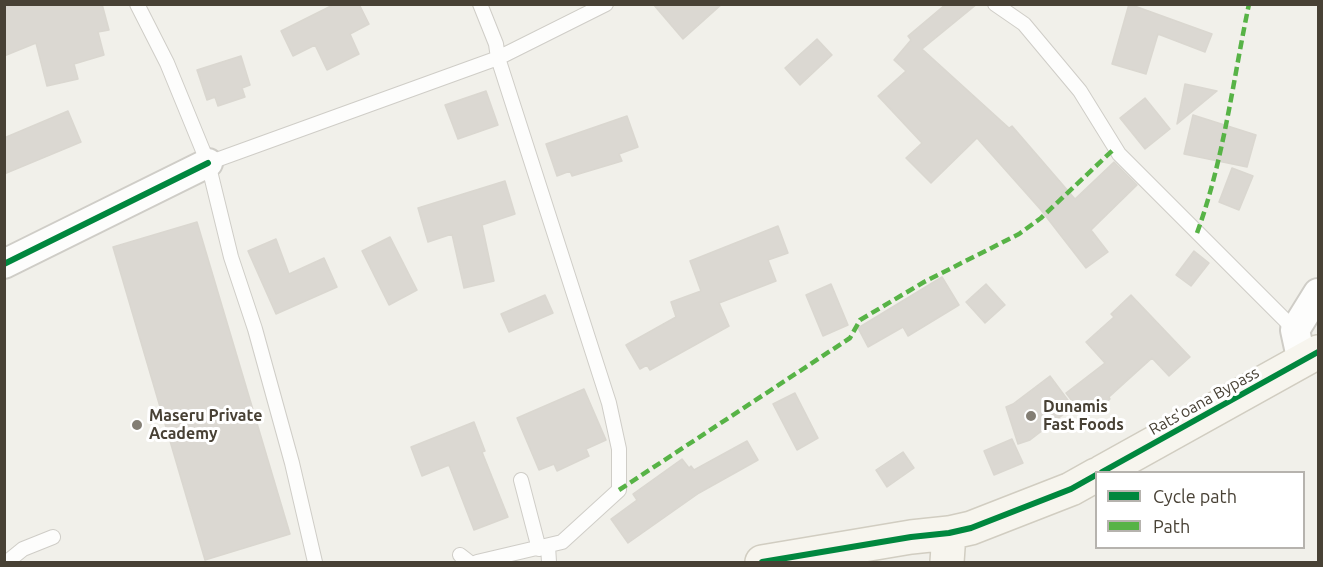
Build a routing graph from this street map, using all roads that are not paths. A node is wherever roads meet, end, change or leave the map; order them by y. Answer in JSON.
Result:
{"nodes":[{"id":1,"x":137,"y":4,"type":"edge"},
{"id":2,"x":480,"y":4,"type":"edge"},
{"id":3,"x":606,"y":4,"type":"edge"},
{"id":4,"x":995,"y":4,"type":"edge"},
{"id":5,"x":498,"y":58,"type":"junction"},
{"id":6,"x":208,"y":164,"type":"junction"},
{"id":7,"x":4,"y":264,"type":"edge"},
{"id":8,"x":1318,"y":292,"type":"edge"},
{"id":9,"x":1294,"y":330,"type":"junction"},
{"id":10,"x":1310,"y":357,"type":"edge"},
{"id":11,"x":1104,"y":471,"type":"edge"},
{"id":12,"x":1095,"y":476,"type":"edge"},
{"id":13,"x":521,"y":480,"type":"dead end"},
{"id":14,"x":53,"y":537,"type":"dead end"},
{"id":15,"x":544,"y":547,"type":"junction"},
{"id":16,"x":948,"y":548,"type":"edge"},
{"id":17,"x":909,"y":550,"type":"edge"},
{"id":18,"x":8,"y":562,"type":"edge"},
{"id":19,"x":315,"y":562,"type":"edge"},
{"id":20,"x":477,"y":562,"type":"edge"},
{"id":21,"x":549,"y":562,"type":"edge"},
{"id":22,"x":762,"y":562,"type":"edge"}],
"edges":[{"from":1,"to":6,"type":"lane"},
{"from":2,"to":5,"type":"lane"},
{"from":3,"to":5,"type":"lane"},
{"from":4,"to":9,"type":"lane"},
{"from":5,"to":6,"type":"lane"},
{"from":5,"to":15,"type":"lane"},
{"from":6,"to":7,"type":"street"},
{"from":6,"to":19,"type":"lane"},
{"from":8,"to":9,"type":"street"},
{"from":9,"to":10,"type":"street"},
{"from":10,"to":11,"type":"street","name":"Rats'oana Bypass"},
{"from":12,"to":16,"type":"street"},
{"from":13,"to":15,"type":"lane"},
{"from":14,"to":18,"type":"lane"},
{"from":15,"to":20,"type":"lane"},
{"from":15,"to":21,"type":"lane"},
{"from":16,"to":17,"type":"street"},
{"from":17,"to":22,"type":"street"}]}
